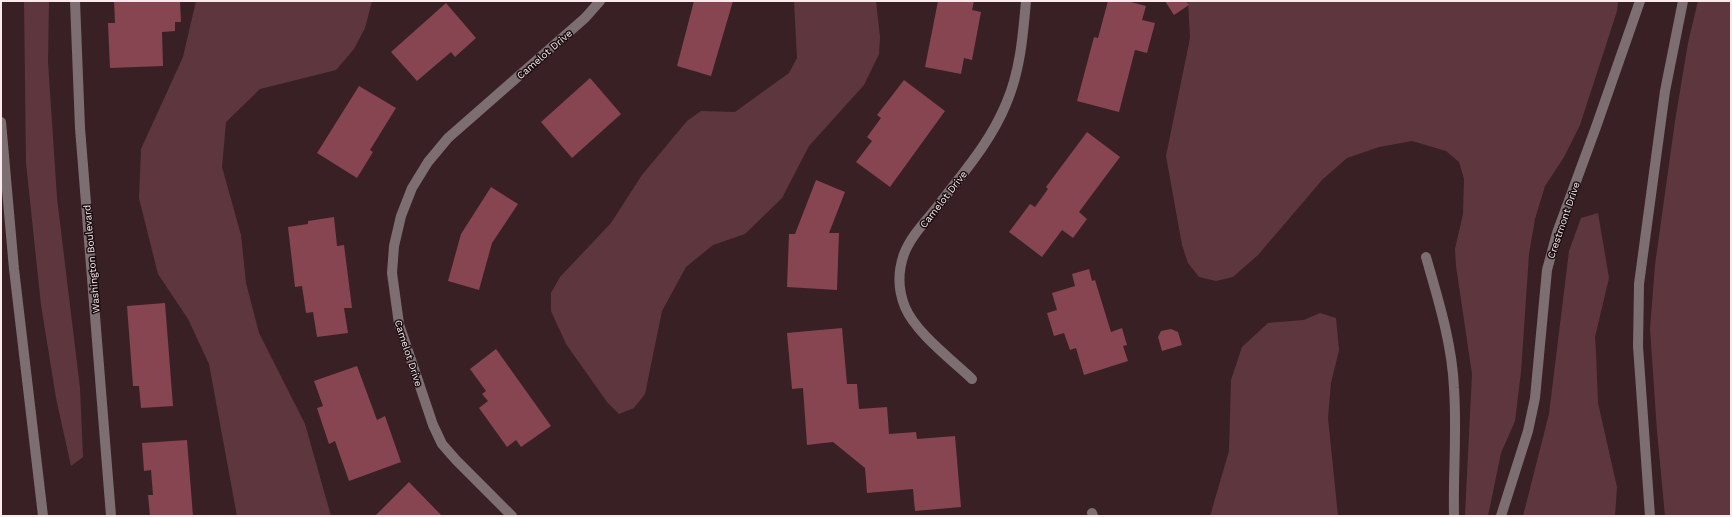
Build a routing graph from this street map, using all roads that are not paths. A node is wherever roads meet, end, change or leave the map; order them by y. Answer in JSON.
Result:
{"nodes":[{"id":1,"x":75,"y":1,"type":"edge"},
{"id":2,"x":600,"y":1,"type":"edge"},
{"id":3,"x":1026,"y":1,"type":"edge"},
{"id":4,"x":1640,"y":1,"type":"edge"},
{"id":5,"x":1683,"y":1,"type":"edge"},
{"id":6,"x":1,"y":122,"type":"edge"},
{"id":7,"x":1426,"y":257,"type":"dead end"},
{"id":8,"x":972,"y":379,"type":"dead end"},
{"id":9,"x":43,"y":516,"type":"edge"},
{"id":10,"x":111,"y":516,"type":"edge"},
{"id":11,"x":512,"y":516,"type":"edge"},
{"id":12,"x":1454,"y":516,"type":"edge"},
{"id":13,"x":1501,"y":516,"type":"edge"},
{"id":14,"x":1650,"y":516,"type":"edge"}],
"edges":[{"from":1,"to":10,"type":"street","name":"Washington Boulevard"},
{"from":2,"to":11,"type":"street","name":"Camelot Drive"},
{"from":3,"to":8,"type":"street","name":"Camelot Drive"},
{"from":4,"to":13,"type":"street","name":"Crestmont Drive"},
{"from":5,"to":14,"type":"street"},
{"from":6,"to":9,"type":"street"},
{"from":7,"to":12,"type":"street"}]}
